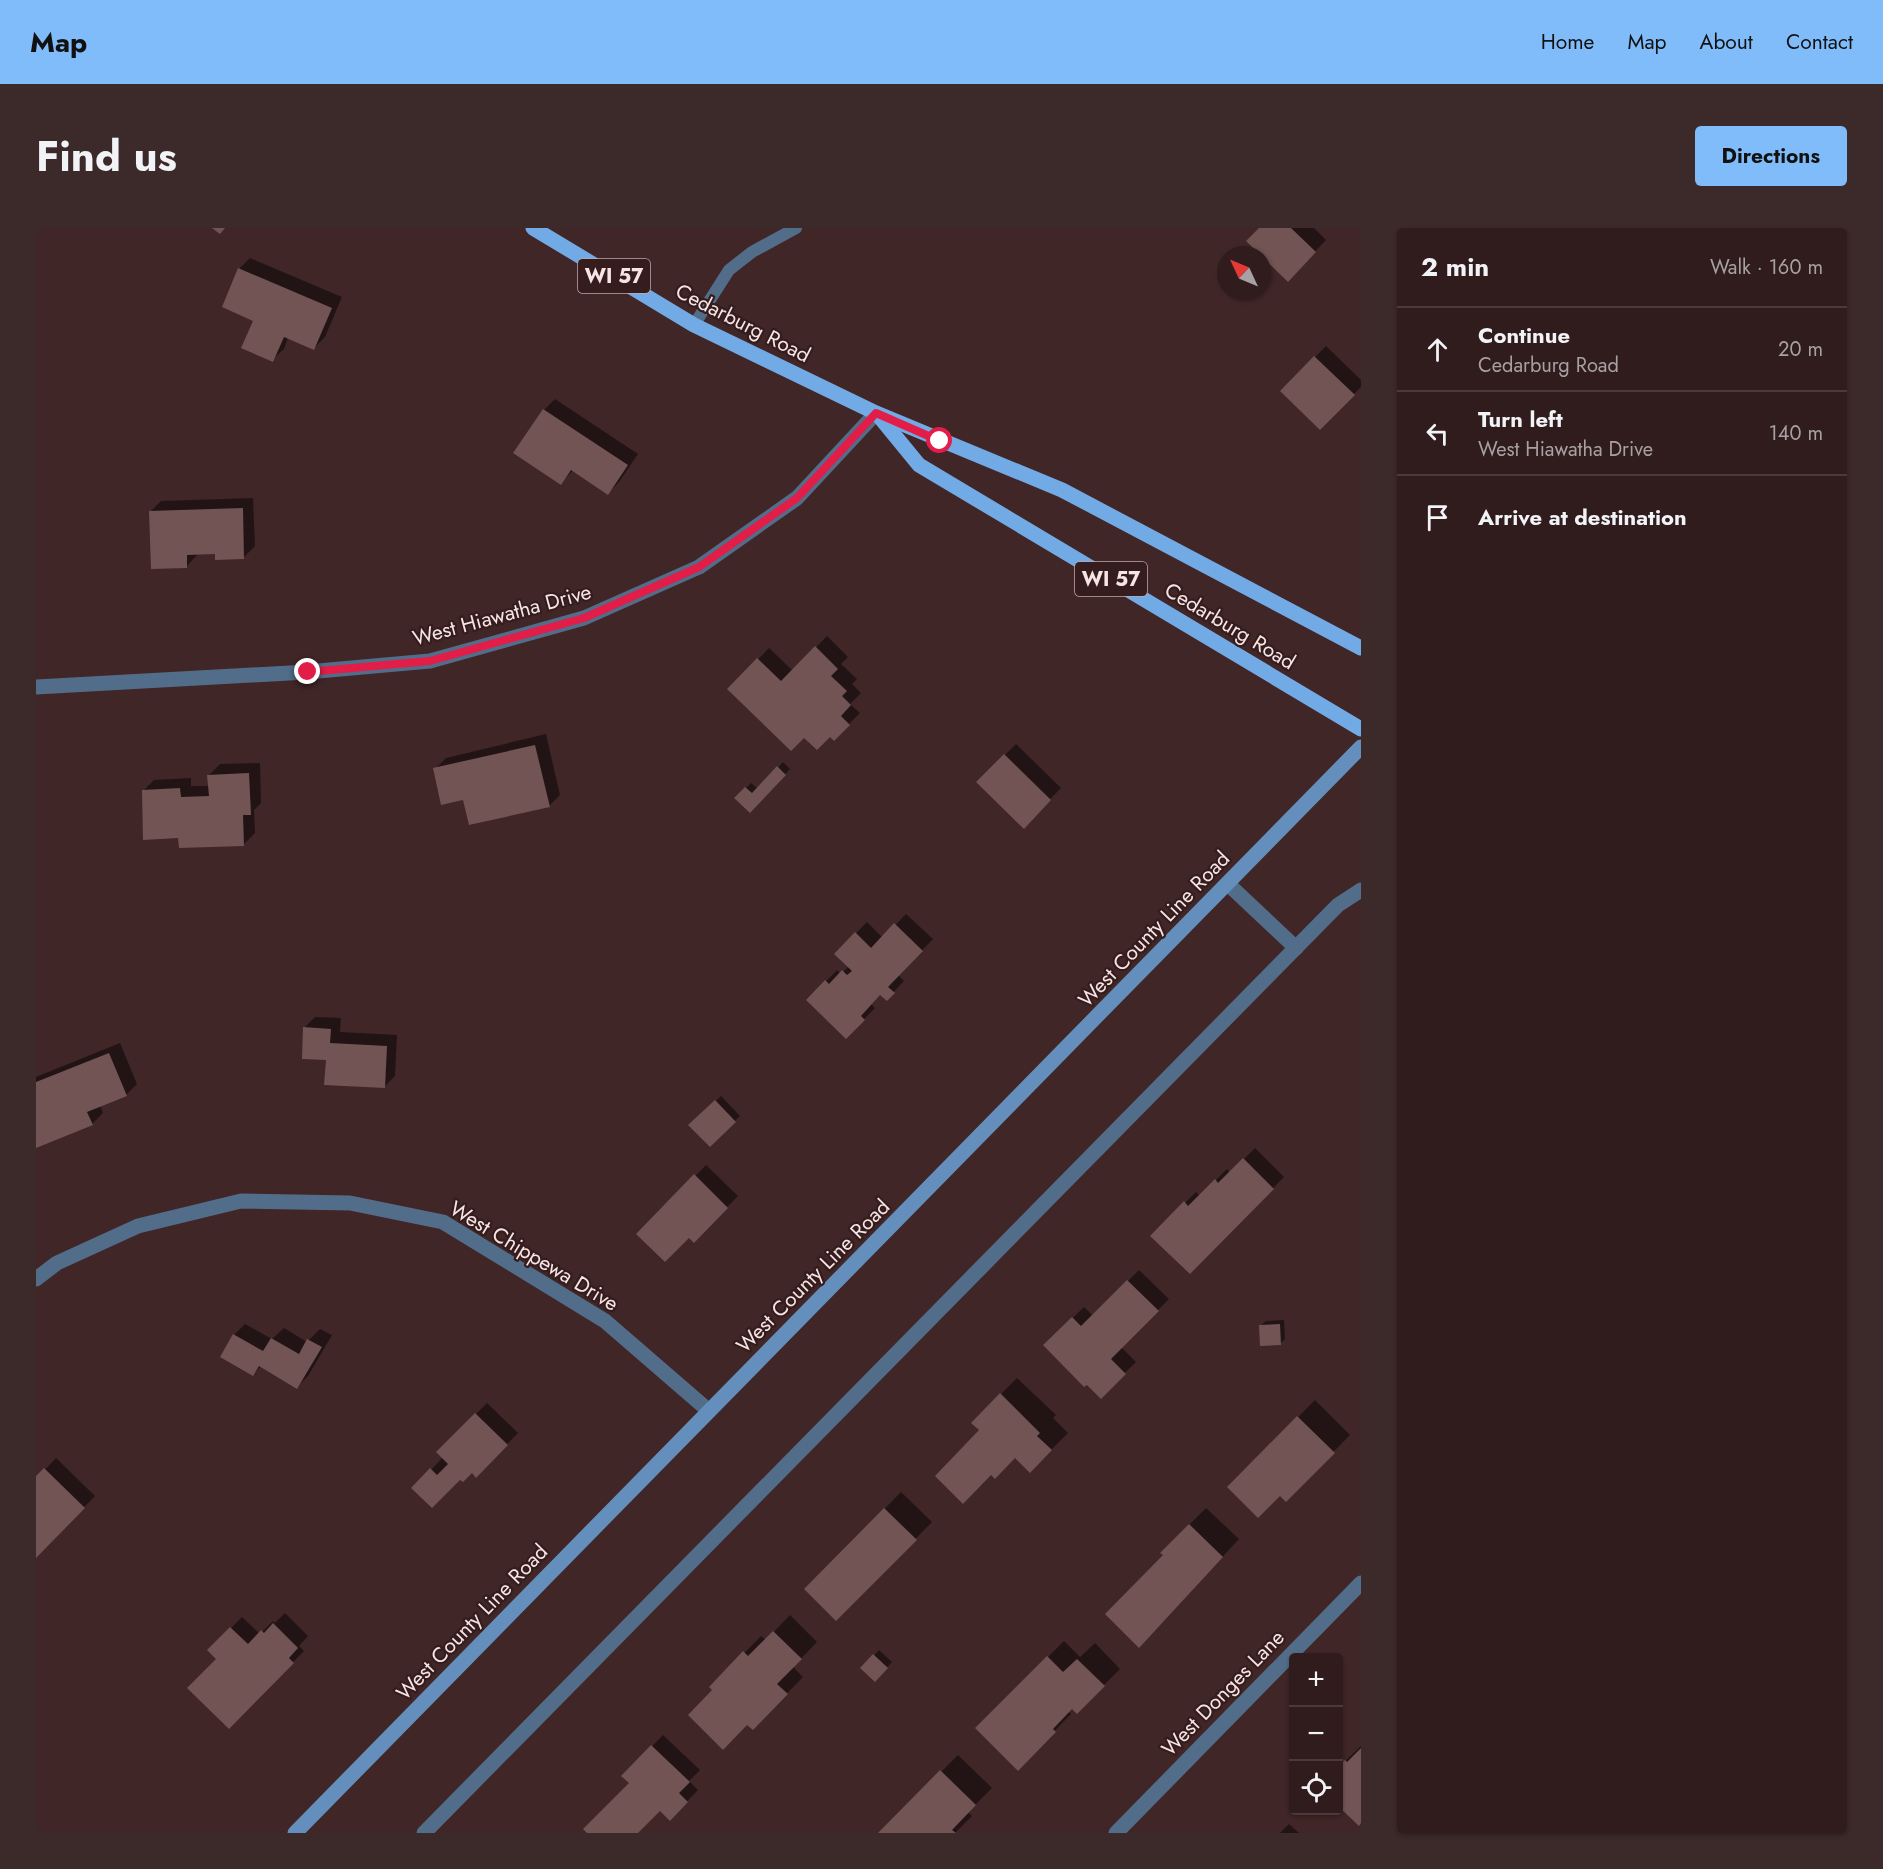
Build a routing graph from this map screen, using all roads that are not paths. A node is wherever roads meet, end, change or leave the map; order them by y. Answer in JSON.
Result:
{"nodes":[{"id":1,"x":533,"y":228,"type":"edge"},
{"id":2,"x":796,"y":228,"type":"edge"},
{"id":3,"x":694,"y":325,"type":"junction"},
{"id":4,"x":876,"y":413,"type":"junction"},
{"id":5,"x":1361,"y":648,"type":"edge"},
{"id":6,"x":36,"y":687,"type":"edge"},
{"id":7,"x":1361,"y":729,"type":"edge"},
{"id":8,"x":1361,"y":747,"type":"edge"},
{"id":9,"x":1228,"y":884,"type":"junction"},
{"id":10,"x":1361,"y":890,"type":"edge"},
{"id":11,"x":1296,"y":948,"type":"junction"},
{"id":12,"x":36,"y":1279,"type":"edge"},
{"id":13,"x":709,"y":1411,"type":"junction"},
{"id":14,"x":1361,"y":1583,"type":"edge"},
{"id":15,"x":295,"y":1833,"type":"edge"},
{"id":16,"x":424,"y":1833,"type":"edge"},
{"id":17,"x":1116,"y":1833,"type":"edge"}],
"edges":[{"from":1,"to":3,"type":"main road","name":"Cedarburg Road","number":"WI 57"},
{"from":2,"to":3,"type":"lane"},
{"from":3,"to":4,"type":"main road","name":"Cedarburg Road","number":"WI 57"},
{"from":4,"to":5,"type":"main road","name":"Cedarburg Road","number":"WI 57"},
{"from":4,"to":6,"type":"street","name":"West Hiawatha Drive"},
{"from":4,"to":7,"type":"main road","name":"Cedarburg Road","number":"WI 57"},
{"from":8,"to":9,"type":"street","name":"West County Line Road"},
{"from":9,"to":11,"type":"street"},
{"from":9,"to":13,"type":"street","name":"West County Line Road"},
{"from":10,"to":11,"type":"street"},
{"from":11,"to":16,"type":"street"},
{"from":12,"to":13,"type":"street","name":"West Chippewa Drive"},
{"from":13,"to":15,"type":"street","name":"West County Line Road"},
{"from":14,"to":17,"type":"street","name":"West Donges Lane"}]}
